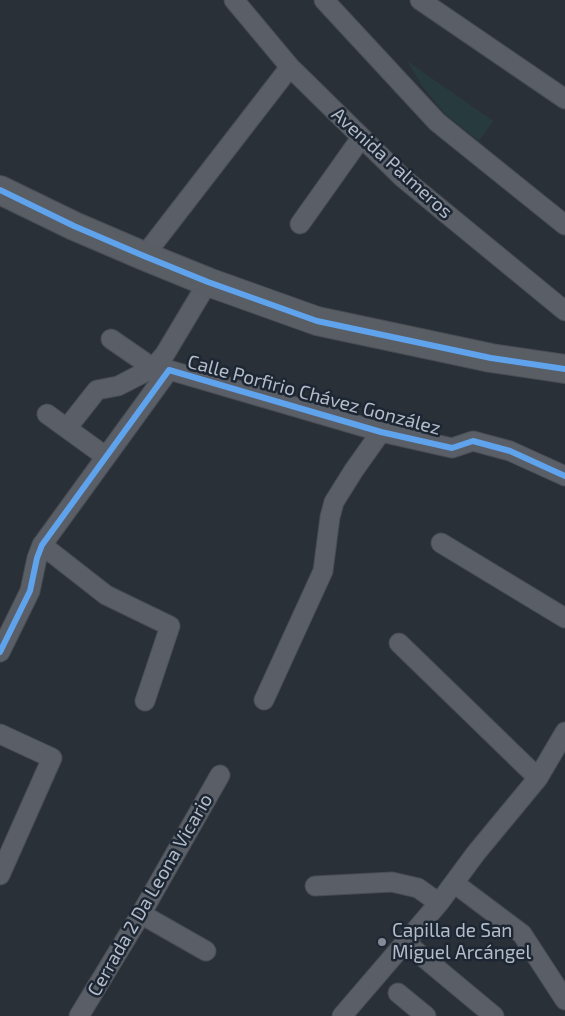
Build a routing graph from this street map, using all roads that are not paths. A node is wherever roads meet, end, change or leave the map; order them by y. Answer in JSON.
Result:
{"nodes":[{"id":1,"x":234,"y":0,"type":"edge"},
{"id":2,"x":324,"y":0,"type":"edge"},
{"id":3,"x":420,"y":0,"type":"edge"},
{"id":4,"x":290,"y":67,"type":"junction"},
{"id":5,"x":565,"y":99,"type":"edge"},
{"id":6,"x":360,"y":138,"type":"junction"},
{"id":7,"x":0,"y":190,"type":"edge"},
{"id":8,"x":300,"y":224,"type":"dead end"},
{"id":9,"x":565,"y":225,"type":"edge"},
{"id":10,"x":144,"y":256,"type":"junction"},
{"id":11,"x":208,"y":282,"type":"junction"},
{"id":12,"x":565,"y":311,"type":"edge"},
{"id":13,"x":111,"y":338,"type":"dead end"},
{"id":14,"x":153,"y":368,"type":"junction"},
{"id":15,"x":565,"y":369,"type":"edge"},
{"id":16,"x":47,"y":414,"type":"dead end"},
{"id":17,"x":67,"y":428,"type":"junction"},
{"id":18,"x":382,"y":432,"type":"junction"},
{"id":19,"x":105,"y":456,"type":"junction"},
{"id":20,"x":565,"y":476,"type":"edge"},
{"id":21,"x":441,"y":543,"type":"dead end"},
{"id":22,"x":42,"y":545,"type":"junction"},
{"id":23,"x":565,"y":618,"type":"edge"},
{"id":24,"x":399,"y":643,"type":"dead end"},
{"id":25,"x":0,"y":652,"type":"edge"},
{"id":26,"x":264,"y":700,"type":"dead end"},
{"id":27,"x":145,"y":701,"type":"dead end"},
{"id":28,"x":565,"y":732,"type":"edge"},
{"id":29,"x":0,"y":734,"type":"edge"},
{"id":30,"x":220,"y":775,"type":"dead end"},
{"id":31,"x":538,"y":778,"type":"junction"},
{"id":32,"x":0,"y":875,"type":"edge"},
{"id":33,"x":454,"y":883,"type":"junction"},
{"id":34,"x":315,"y":886,"type":"dead end"},
{"id":35,"x":439,"y":902,"type":"junction"},
{"id":36,"x":141,"y":914,"type":"junction"},
{"id":37,"x":405,"y":942,"type":"junction"},
{"id":38,"x":206,"y":951,"type":"dead end"},
{"id":39,"x":398,"y":993,"type":"dead end"},
{"id":40,"x":565,"y":1000,"type":"edge"},
{"id":41,"x":79,"y":1016,"type":"edge"},
{"id":42,"x":342,"y":1016,"type":"edge"},
{"id":43,"x":426,"y":1016,"type":"edge"},
{"id":44,"x":494,"y":1016,"type":"edge"}],
"edges":[{"from":1,"to":4,"type":"street","name":"Avenida Palmeros"},
{"from":2,"to":9,"type":"street"},
{"from":3,"to":5,"type":"street"},
{"from":4,"to":6,"type":"street","name":"Avenida Palmeros"},
{"from":4,"to":10,"type":"street"},
{"from":6,"to":8,"type":"street"},
{"from":6,"to":12,"type":"street","name":"Avenida Palmeros"},
{"from":7,"to":10,"type":"street"},
{"from":10,"to":11,"type":"street"},
{"from":11,"to":14,"type":"street"},
{"from":11,"to":15,"type":"street"},
{"from":13,"to":14,"type":"street"},
{"from":14,"to":17,"type":"street"},
{"from":16,"to":17,"type":"street"},
{"from":17,"to":19,"type":"street"},
{"from":18,"to":19,"type":"street","name":"Calle Porfirio Chávez González"},
{"from":18,"to":20,"type":"street","name":"Calle Porfirio Chávez González"},
{"from":18,"to":26,"type":"street"},
{"from":19,"to":22,"type":"street","name":"Calle Porfirio Chávez González"},
{"from":21,"to":23,"type":"street"},
{"from":22,"to":25,"type":"street","name":"Calle Porfirio Chávez González"},
{"from":22,"to":27,"type":"street"},
{"from":24,"to":31,"type":"street"},
{"from":28,"to":31,"type":"street"},
{"from":29,"to":32,"type":"street"},
{"from":30,"to":36,"type":"street","name":"Cerrada 2 Da Leona Vicario"},
{"from":31,"to":33,"type":"street"},
{"from":33,"to":35,"type":"street"},
{"from":33,"to":40,"type":"street"},
{"from":34,"to":35,"type":"street"},
{"from":35,"to":37,"type":"street"},
{"from":36,"to":38,"type":"street"},
{"from":36,"to":41,"type":"street","name":"Cerrada 2 Da Leona Vicario"},
{"from":37,"to":42,"type":"street"},
{"from":37,"to":44,"type":"street"},
{"from":39,"to":43,"type":"street"}]}
